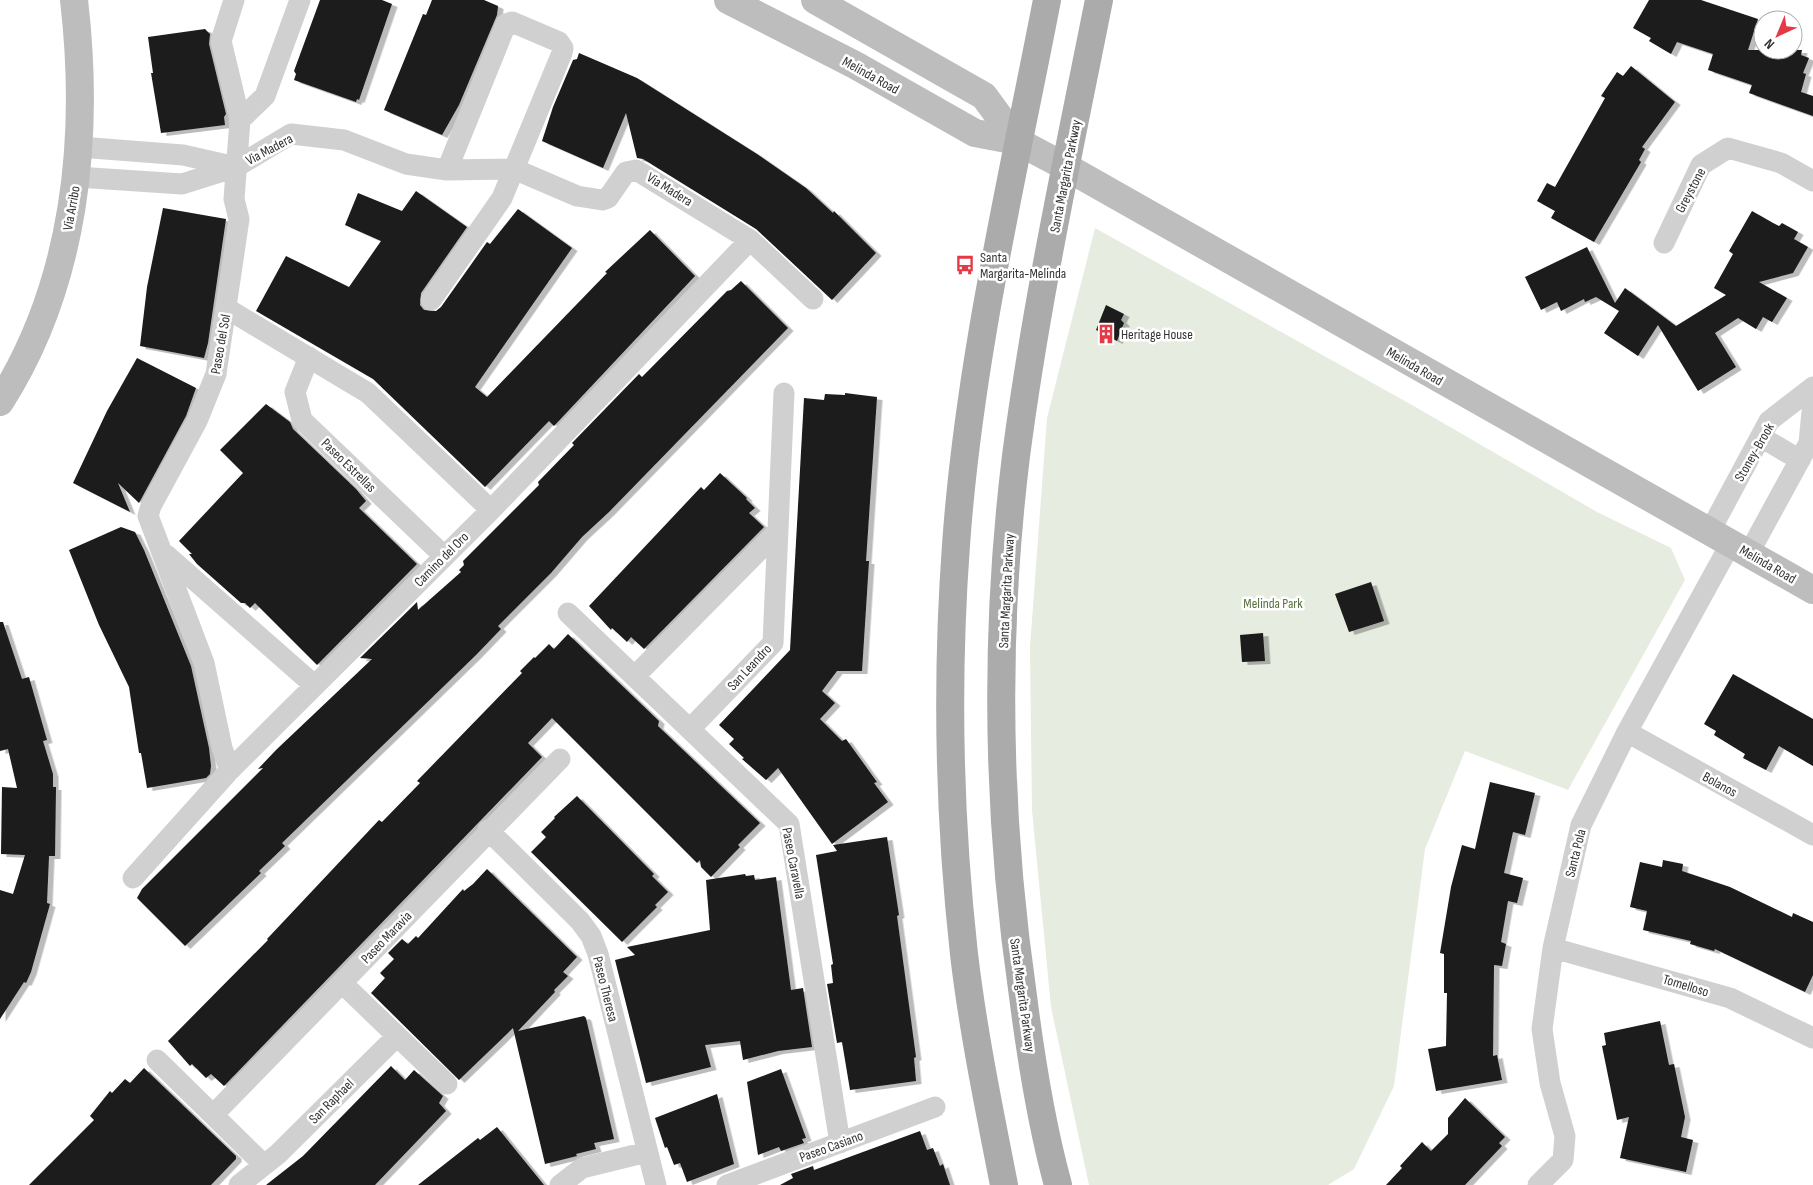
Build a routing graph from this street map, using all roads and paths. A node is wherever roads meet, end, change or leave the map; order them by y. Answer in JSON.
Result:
{"nodes":[{"id":1,"x":74,"y":0,"type":"edge"},
{"id":2,"x":234,"y":0,"type":"edge"},
{"id":3,"x":300,"y":0,"type":"edge"},
{"id":4,"x":728,"y":0,"type":"edge"},
{"id":5,"x":815,"y":0,"type":"edge"},
{"id":6,"x":1047,"y":0,"type":"edge"},
{"id":7,"x":1098,"y":0,"type":"edge"},
{"id":8,"x":240,"y":120,"type":"junction"},
{"id":9,"x":1017,"y":141,"type":"junction"},
{"id":10,"x":79,"y":147,"type":"junction"},
{"id":11,"x":236,"y":167,"type":"junction"},
{"id":12,"x":1066,"y":167,"type":"junction"},
{"id":13,"x":514,"y":169,"type":"junction"},
{"id":14,"x":446,"y":170,"type":"junction"},
{"id":15,"x":77,"y":177,"type":"junction"},
{"id":16,"x":1813,"y":181,"type":"edge"},
{"id":17,"x":750,"y":240,"type":"junction"},
{"id":18,"x":1664,"y":243,"type":"dead end"},
{"id":19,"x":813,"y":299,"type":"dead end"},
{"id":20,"x":431,"y":300,"type":"dead end"},
{"id":21,"x":226,"y":308,"type":"junction"},
{"id":22,"x":308,"y":357,"type":"junction"},
{"id":23,"x":1813,"y":387,"type":"edge"},
{"id":24,"x":784,"y":393,"type":"dead end"},
{"id":25,"x":1813,"y":401,"type":"edge"},
{"id":26,"x":0,"y":402,"type":"edge"},
{"id":27,"x":1761,"y":437,"type":"junction"},
{"id":28,"x":1800,"y":460,"type":"junction"},
{"id":29,"x":491,"y":510,"type":"junction"},
{"id":30,"x":777,"y":532,"type":"junction"},
{"id":31,"x":1730,"y":542,"type":"junction"},
{"id":32,"x":163,"y":552,"type":"junction"},
{"id":33,"x":444,"y":556,"type":"junction"},
{"id":34,"x":1813,"y":590,"type":"edge"},
{"id":35,"x":568,"y":613,"type":"dead end"},
{"id":36,"x":635,"y":676,"type":"junction"},
{"id":37,"x":314,"y":685,"type":"junction"},
{"id":38,"x":690,"y":729,"type":"junction"},
{"id":39,"x":1627,"y":732,"type":"junction"},
{"id":40,"x":560,"y":759,"type":"dead end"},
{"id":41,"x":230,"y":770,"type":"junction"},
{"id":42,"x":488,"y":830,"type":"junction"},
{"id":43,"x":1813,"y":835,"type":"edge"},
{"id":44,"x":133,"y":878,"type":"dead end"},
{"id":45,"x":1553,"y":948,"type":"junction"},
{"id":46,"x":342,"y":983,"type":"junction"},
{"id":47,"x":397,"y":1036,"type":"junction"},
{"id":48,"x":1813,"y":1038,"type":"edge"},
{"id":49,"x":157,"y":1060,"type":"dead end"},
{"id":50,"x":447,"y":1084,"type":"dead end"},
{"id":51,"x":935,"y":1107,"type":"dead end"},
{"id":52,"x":213,"y":1114,"type":"junction"},
{"id":53,"x":840,"y":1143,"type":"junction"},
{"id":54,"x":647,"y":1152,"type":"junction"},
{"id":55,"x":264,"y":1165,"type":"junction"},
{"id":56,"x":239,"y":1185,"type":"edge"},
{"id":57,"x":560,"y":1185,"type":"edge"},
{"id":58,"x":656,"y":1185,"type":"edge"},
{"id":59,"x":727,"y":1185,"type":"edge"},
{"id":60,"x":1004,"y":1185,"type":"edge"},
{"id":61,"x":1058,"y":1185,"type":"edge"},
{"id":62,"x":1538,"y":1185,"type":"edge"}],
"edges":[{"from":1,"to":10,"type":"main road","name":"Via Arribo"},
{"from":2,"to":8,"type":"street","name":"Paseo del Sol"},
{"from":3,"to":8,"type":"street"},
{"from":4,"to":9,"type":"main road","name":"Melinda Road"},
{"from":5,"to":9,"type":"main road","name":"Melinda Road"},
{"from":6,"to":9,"type":"main road"},
{"from":7,"to":12,"type":"main road","name":"Santa Margarita Parkway"},
{"from":8,"to":11,"type":"street","name":"Paseo del Sol"},
{"from":9,"to":12,"type":"main road","name":"Melinda Road"},
{"from":9,"to":60,"type":"main road"},
{"from":10,"to":11,"type":"street","name":"Via Madera"},
{"from":10,"to":15,"type":"main road","name":"Via Arribo"},
{"from":11,"to":14,"type":"street","name":"Via Madera"},
{"from":11,"to":15,"type":"street","name":"Via Madera"},
{"from":11,"to":21,"type":"street","name":"Paseo del Sol"},
{"from":12,"to":31,"type":"main road","name":"Melinda Road"},
{"from":12,"to":61,"type":"main road","name":"Santa Margarita Parkway"},
{"from":13,"to":14,"type":"street","name":"Via Madera"},
{"from":13,"to":14,"type":"street"},
{"from":13,"to":17,"type":"street","name":"Via Madera"},
{"from":13,"to":20,"type":"street"},
{"from":15,"to":26,"type":"main road","name":"Via Arribo"},
{"from":16,"to":18,"type":"street","name":"Greystone"},
{"from":17,"to":19,"type":"street","name":"Via Madera"},
{"from":17,"to":29,"type":"street","name":"Camino del Oro"},
{"from":21,"to":22,"type":"street"},
{"from":21,"to":32,"type":"street","name":"Paseo del Sol"},
{"from":22,"to":29,"type":"street"},
{"from":22,"to":33,"type":"street","name":"Paseo Estrellas"},
{"from":23,"to":27,"type":"street","name":"Stoney-Brook"},
{"from":24,"to":30,"type":"street","name":"San Leandro"},
{"from":25,"to":28,"type":"street"},
{"from":27,"to":28,"type":"street"},
{"from":27,"to":31,"type":"street","name":"Stoney-Brook"},
{"from":28,"to":31,"type":"street"},
{"from":29,"to":33,"type":"street","name":"Camino del Oro"},
{"from":30,"to":36,"type":"street"},
{"from":30,"to":38,"type":"street","name":"San Leandro"},
{"from":31,"to":34,"type":"main road","name":"Melinda Road"},
{"from":31,"to":39,"type":"street","name":"Santa Pola"},
{"from":32,"to":37,"type":"street","name":"Paseo del Sol"},
{"from":32,"to":41,"type":"street","name":"Paseo del Sol"},
{"from":33,"to":37,"type":"street","name":"Camino del Oro"},
{"from":35,"to":36,"type":"street","name":"Paseo Caravella"},
{"from":36,"to":38,"type":"street","name":"Paseo Caravella"},
{"from":37,"to":41,"type":"street","name":"Camino del Oro"},
{"from":38,"to":53,"type":"street","name":"Paseo Caravella"},
{"from":39,"to":43,"type":"street","name":"Bolanos"},
{"from":39,"to":45,"type":"street","name":"Santa Pola"},
{"from":40,"to":42,"type":"street","name":"Paseo Maravia"},
{"from":41,"to":44,"type":"street","name":"Camino del Oro"},
{"from":42,"to":46,"type":"street","name":"Paseo Maravia"},
{"from":42,"to":54,"type":"street","name":"Paseo Theresa"},
{"from":45,"to":48,"type":"street","name":"Tomelloso"},
{"from":45,"to":62,"type":"street","name":"Santa Pola"},
{"from":46,"to":47,"type":"street"},
{"from":46,"to":52,"type":"street","name":"Paseo Maravia"},
{"from":47,"to":50,"type":"street"},
{"from":47,"to":55,"type":"street","name":"San Raphael"},
{"from":49,"to":52,"type":"street"},
{"from":51,"to":53,"type":"street","name":"Paseo Casiano"},
{"from":52,"to":55,"type":"street"},
{"from":53,"to":59,"type":"street","name":"Paseo Casiano"},
{"from":54,"to":57,"type":"street"},
{"from":54,"to":58,"type":"street","name":"Paseo Theresa"},
{"from":55,"to":56,"type":"street","name":"San Raphael"}]}
